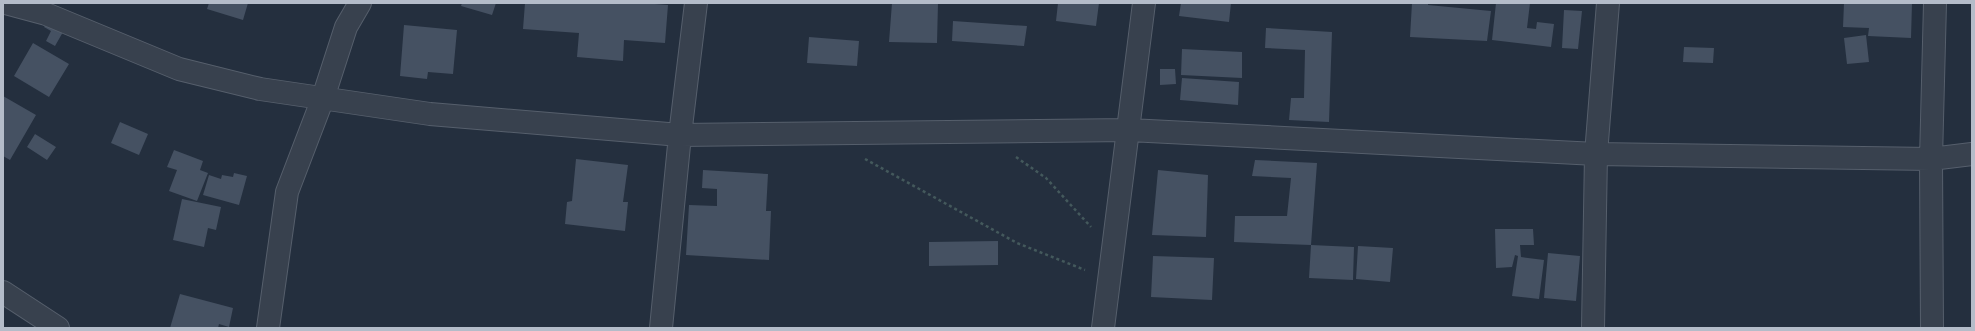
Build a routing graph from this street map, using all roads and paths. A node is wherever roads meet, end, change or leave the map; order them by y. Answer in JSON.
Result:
{"nodes":[{"id":1,"x":5,"y":3,"type":"edge"},
{"id":2,"x":360,"y":3,"type":"edge"},
{"id":3,"x":696,"y":3,"type":"edge"},
{"id":4,"x":1144,"y":3,"type":"edge"},
{"id":5,"x":1608,"y":3,"type":"edge"},
{"id":6,"x":1935,"y":3,"type":"edge"},
{"id":7,"x":323,"y":98,"type":"junction"},
{"id":8,"x":1129,"y":130,"type":"junction"},
{"id":9,"x":979,"y":131,"type":"junction"},
{"id":10,"x":838,"y":133,"type":"junction"},
{"id":11,"x":680,"y":135,"type":"junction"},
{"id":12,"x":1596,"y":154,"type":"junction"},
{"id":13,"x":1972,"y":154,"type":"edge"},
{"id":14,"x":1931,"y":158,"type":"junction"},
{"id":15,"x":1113,"y":255,"type":"junction"},
{"id":16,"x":1110,"y":279,"type":"junction"},
{"id":17,"x":3,"y":292,"type":"edge"},
{"id":18,"x":58,"y":328,"type":"edge"},
{"id":19,"x":268,"y":328,"type":"edge"},
{"id":20,"x":661,"y":328,"type":"edge"},
{"id":21,"x":1104,"y":328,"type":"edge"},
{"id":22,"x":1593,"y":328,"type":"edge"},
{"id":23,"x":1932,"y":328,"type":"edge"}],
"edges":[{"from":1,"to":7,"type":"street"},
{"from":2,"to":7,"type":"street"},
{"from":3,"to":11,"type":"street"},
{"from":4,"to":8,"type":"street"},
{"from":5,"to":12,"type":"street"},
{"from":6,"to":14,"type":"street"},
{"from":7,"to":11,"type":"street"},
{"from":7,"to":19,"type":"street"},
{"from":8,"to":9,"type":"street"},
{"from":8,"to":12,"type":"street"},
{"from":8,"to":15,"type":"street"},
{"from":9,"to":10,"type":"street"},
{"from":9,"to":15,"type":"path"},
{"from":10,"to":11,"type":"street"},
{"from":10,"to":16,"type":"path"},
{"from":11,"to":20,"type":"street"},
{"from":12,"to":14,"type":"street"},
{"from":12,"to":22,"type":"street"},
{"from":13,"to":14,"type":"street"},
{"from":14,"to":23,"type":"street"},
{"from":15,"to":16,"type":"street"},
{"from":16,"to":21,"type":"street"},
{"from":17,"to":18,"type":"street"}]}
